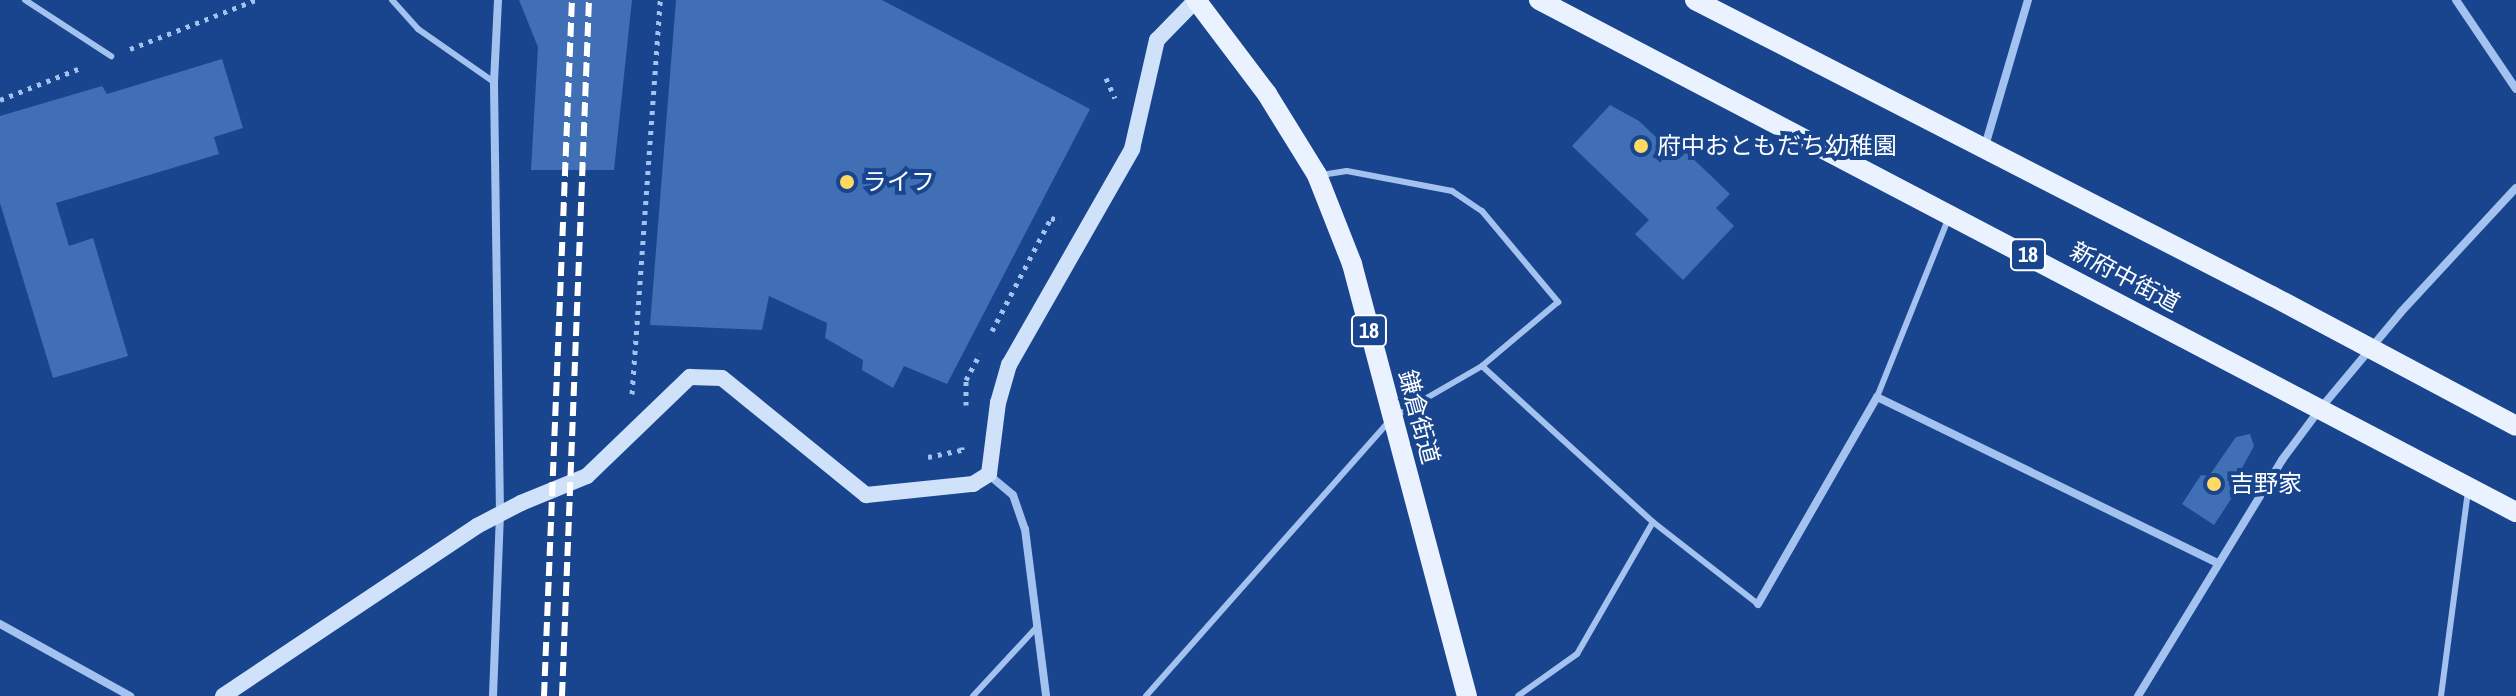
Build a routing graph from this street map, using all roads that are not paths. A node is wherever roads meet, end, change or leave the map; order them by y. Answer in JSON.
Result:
{"nodes":[{"id":1,"x":25,"y":0,"type":"edge"},
{"id":2,"x":392,"y":0,"type":"edge"},
{"id":3,"x":498,"y":0,"type":"edge"},
{"id":4,"x":1196,"y":0,"type":"edge"},
{"id":5,"x":1539,"y":0,"type":"edge"},
{"id":6,"x":1695,"y":0,"type":"edge"},
{"id":7,"x":2028,"y":0,"type":"edge"},
{"id":8,"x":2456,"y":0,"type":"edge"},
{"id":9,"x":111,"y":56,"type":"dead end"},
{"id":10,"x":494,"y":82,"type":"junction"},
{"id":11,"x":2516,"y":89,"type":"edge"},
{"id":12,"x":1984,"y":147,"type":"junction"},
{"id":13,"x":1317,"y":175,"type":"junction"},
{"id":14,"x":2516,"y":188,"type":"edge"},
{"id":15,"x":1951,"y":214,"type":"junction"},
{"id":16,"x":2371,"y":349,"type":"junction"},
{"id":17,"x":1482,"y":366,"type":"junction"},
{"id":18,"x":1877,"y":397,"type":"junction"},
{"id":19,"x":2320,"y":409,"type":"junction"},
{"id":20,"x":1392,"y":418,"type":"junction"},
{"id":21,"x":2516,"y":426,"type":"edge"},
{"id":22,"x":989,"y":474,"type":"junction"},
{"id":23,"x":2469,"y":487,"type":"junction"},
{"id":24,"x":2516,"y":512,"type":"edge"},
{"id":25,"x":500,"y":514,"type":"junction"},
{"id":26,"x":1653,"y":522,"type":"junction"},
{"id":27,"x":2217,"y":563,"type":"junction"},
{"id":28,"x":1758,"y":604,"type":"joint"},
{"id":29,"x":0,"y":624,"type":"edge"},
{"id":30,"x":1037,"y":627,"type":"junction"},
{"id":31,"x":130,"y":696,"type":"edge"},
{"id":32,"x":223,"y":696,"type":"edge"},
{"id":33,"x":493,"y":696,"type":"edge"},
{"id":34,"x":973,"y":696,"type":"edge"},
{"id":35,"x":1046,"y":696,"type":"edge"},
{"id":36,"x":1146,"y":696,"type":"edge"},
{"id":37,"x":1467,"y":696,"type":"edge"},
{"id":38,"x":1518,"y":696,"type":"edge"},
{"id":39,"x":2138,"y":696,"type":"edge"},
{"id":40,"x":2441,"y":696,"type":"edge"}],
"edges":[{"from":1,"to":9,"type":"lane"},
{"from":2,"to":10,"type":"lane"},
{"from":3,"to":10,"type":"street"},
{"from":4,"to":13,"type":"main road","name":"鎌倉街道","number":"18"},
{"from":4,"to":22,"type":"street"},
{"from":5,"to":15,"type":"main road","name":"新府中街道","number":"18"},
{"from":6,"to":12,"type":"main road","name":"新府中街道"},
{"from":7,"to":12,"type":"street"},
{"from":8,"to":11,"type":"street"},
{"from":10,"to":25,"type":"street"},
{"from":12,"to":16,"type":"main road","name":"新府中街道"},
{"from":13,"to":17,"type":"lane"},
{"from":13,"to":20,"type":"main road","name":"鎌倉街道","number":"18"},
{"from":14,"to":16,"type":"street"},
{"from":15,"to":18,"type":"lane"},
{"from":15,"to":19,"type":"main road","name":"新府中街道","number":"18"},
{"from":16,"to":19,"type":"street"},
{"from":16,"to":21,"type":"main road","name":"新府中街道"},
{"from":17,"to":20,"type":"lane"},
{"from":17,"to":26,"type":"lane"},
{"from":18,"to":27,"type":"street"},
{"from":18,"to":28,"type":"street"},
{"from":19,"to":23,"type":"main road","name":"新府中街道","number":"18"},
{"from":19,"to":27,"type":"street"},
{"from":20,"to":36,"type":"lane"},
{"from":20,"to":37,"type":"main road","name":"鎌倉街道","number":"18"},
{"from":22,"to":25,"type":"street"},
{"from":22,"to":30,"type":"street"},
{"from":23,"to":24,"type":"main road","name":"新府中街道","number":"18"},
{"from":23,"to":40,"type":"lane"},
{"from":25,"to":32,"type":"street"},
{"from":25,"to":33,"type":"street"},
{"from":26,"to":28,"type":"lane"},
{"from":26,"to":38,"type":"lane"},
{"from":27,"to":39,"type":"street"},
{"from":29,"to":31,"type":"street"},
{"from":30,"to":34,"type":"lane"},
{"from":30,"to":35,"type":"street"}]}
